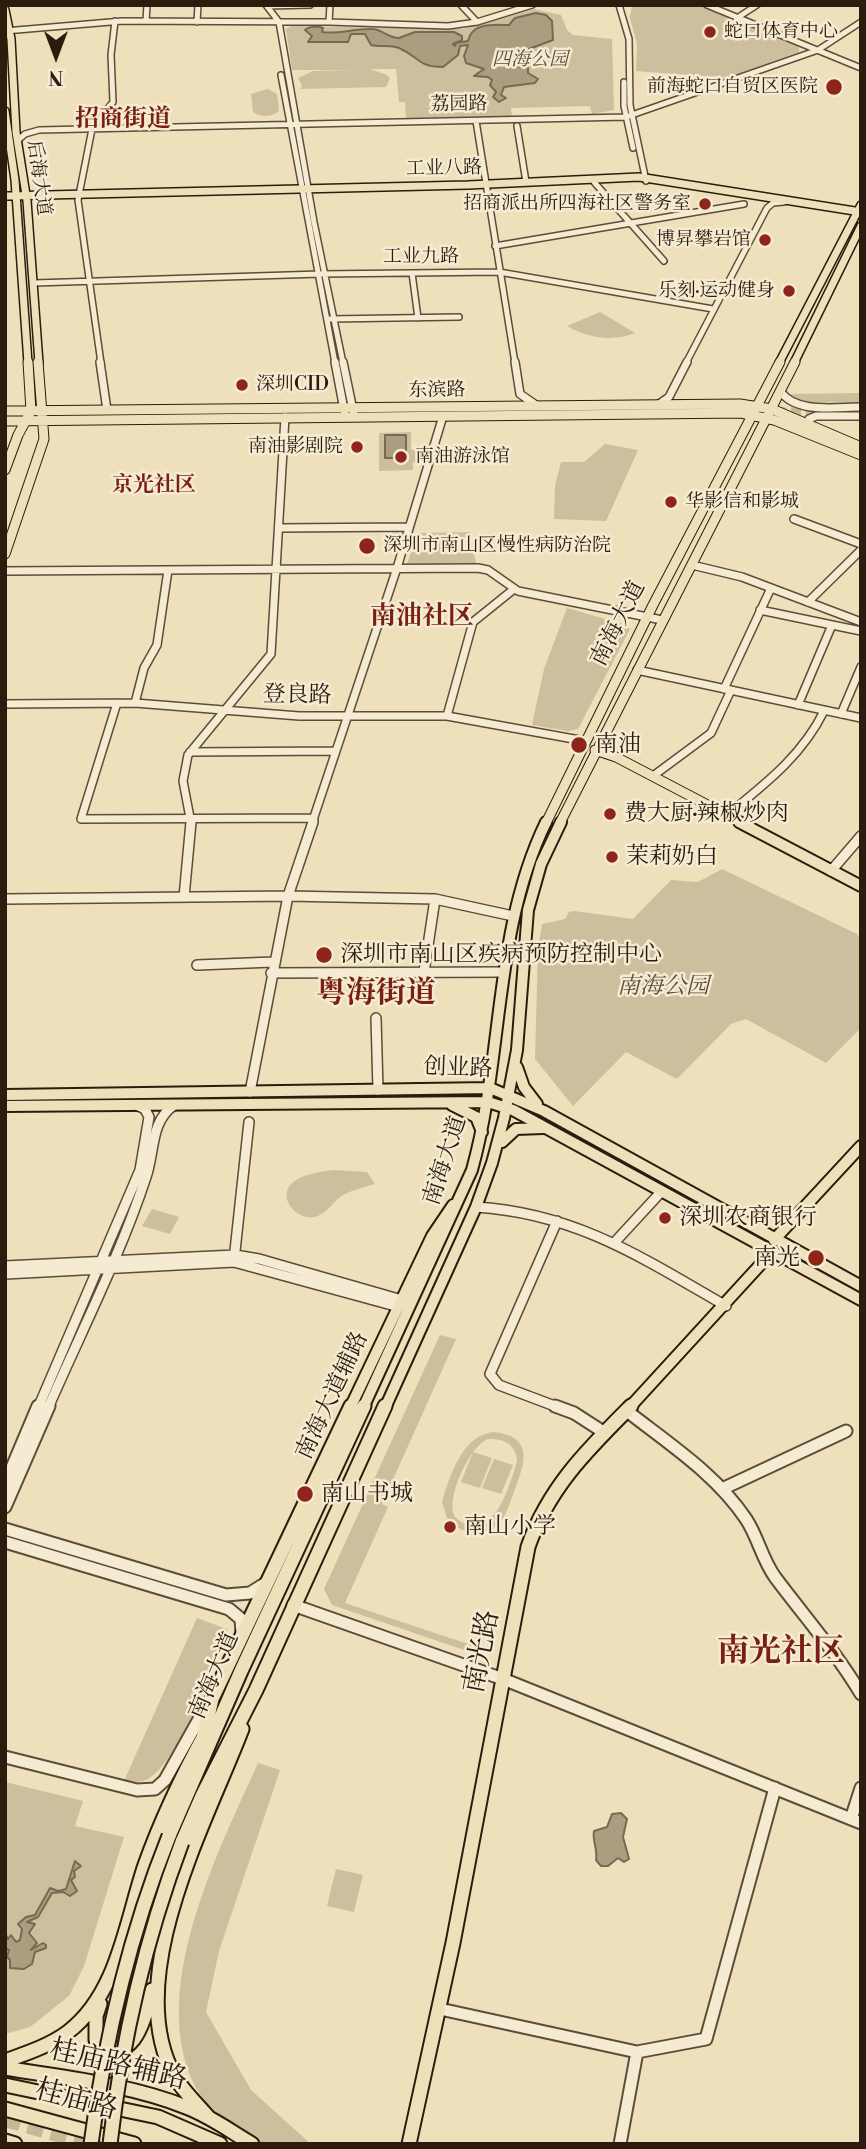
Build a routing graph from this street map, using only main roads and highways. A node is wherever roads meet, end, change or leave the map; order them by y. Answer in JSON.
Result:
{"nodes":[{"id":1,"x":5,"y":10,"type":"edge"},
{"id":2,"x":7,"y":32,"type":"edge"},
{"id":3,"x":5,"y":111,"type":"edge"},
{"id":4,"x":642,"y":177,"type":"junction"},
{"id":5,"x":15,"y":180,"type":"junction"},
{"id":6,"x":24,"y":184,"type":"junction"},
{"id":7,"x":487,"y":186,"type":"junction"},
{"id":8,"x":50,"y":195,"type":"junction"},
{"id":9,"x":5,"y":196,"type":"edge"},
{"id":10,"x":16,"y":196,"type":"junction"},
{"id":11,"x":26,"y":196,"type":"junction"},
{"id":12,"x":861,"y":197,"type":"edge"},
{"id":13,"x":827,"y":206,"type":"junction"},
{"id":14,"x":28,"y":209,"type":"junction"},
{"id":15,"x":17,"y":210,"type":"junction"},
{"id":16,"x":859,"y":211,"type":"edge"},
{"id":17,"x":861,"y":226,"type":"edge"},
{"id":18,"x":769,"y":386,"type":"junction"},
{"id":19,"x":43,"y":393,"type":"junction"},
{"id":20,"x":31,"y":395,"type":"junction"},
{"id":21,"x":717,"y":404,"type":"junction"},
{"id":22,"x":759,"y":406,"type":"junction"},
{"id":23,"x":772,"y":409,"type":"junction"},
{"id":24,"x":6,"y":411,"type":"edge"},
{"id":25,"x":31,"y":411,"type":"junction"},
{"id":26,"x":349,"y":412,"type":"junction"},
{"id":27,"x":712,"y":413,"type":"junction"},
{"id":28,"x":44,"y":415,"type":"junction"},
{"id":29,"x":73,"y":415,"type":"junction"},
{"id":30,"x":754,"y":415,"type":"junction"},
{"id":31,"x":767,"y":418,"type":"junction"},
{"id":32,"x":5,"y":421,"type":"edge"},
{"id":33,"x":27,"y":421,"type":"junction"},
{"id":34,"x":21,"y":430,"type":"junction"},
{"id":35,"x":809,"y":430,"type":"junction"},
{"id":36,"x":44,"y":432,"type":"junction"},
{"id":37,"x":743,"y":435,"type":"junction"},
{"id":38,"x":758,"y":435,"type":"junction"},
{"id":39,"x":861,"y":447,"type":"edge"},
{"id":40,"x":861,"y":454,"type":"edge"},
{"id":41,"x":5,"y":470,"type":"edge"},
{"id":42,"x":5,"y":554,"type":"edge"},
{"id":43,"x":595,"y":750,"type":"junction"},
{"id":44,"x":861,"y":886,"type":"edge"},
{"id":45,"x":516,"y":1060,"type":"junction"},
{"id":46,"x":490,"y":1088,"type":"junction"},
{"id":47,"x":511,"y":1094,"type":"junction"},
{"id":48,"x":5,"y":1095,"type":"edge"},
{"id":49,"x":436,"y":1102,"type":"junction"},
{"id":50,"x":488,"y":1102,"type":"junction"},
{"id":51,"x":5,"y":1106,"type":"edge"},
{"id":52,"x":508,"y":1109,"type":"junction"},
{"id":53,"x":544,"y":1111,"type":"junction"},
{"id":54,"x":547,"y":1129,"type":"junction"},
{"id":55,"x":482,"y":1134,"type":"junction"},
{"id":56,"x":861,"y":1146,"type":"edge"},
{"id":57,"x":497,"y":1150,"type":"junction"},
{"id":58,"x":464,"y":1192,"type":"junction"},
{"id":59,"x":772,"y":1246,"type":"junction"},
{"id":60,"x":861,"y":1286,"type":"edge"},
{"id":61,"x":861,"y":1300,"type":"edge"},
{"id":62,"x":303,"y":1508,"type":"junction"},
{"id":63,"x":295,"y":1553,"type":"junction"},
{"id":64,"x":241,"y":1671,"type":"junction"},
{"id":65,"x":256,"y":1690,"type":"junction"},
{"id":66,"x":203,"y":1738,"type":"junction"},
{"id":67,"x":175,"y":1839,"type":"junction"},
{"id":68,"x":157,"y":1971,"type":"junction"},
{"id":69,"x":104,"y":1992,"type":"junction"},
{"id":70,"x":5,"y":2061,"type":"edge"},
{"id":71,"x":5,"y":2068,"type":"edge"},
{"id":72,"x":5,"y":2085,"type":"edge"},
{"id":73,"x":5,"y":2109,"type":"edge"},
{"id":74,"x":209,"y":2118,"type":"junction"},
{"id":75,"x":5,"y":2141,"type":"edge"},
{"id":76,"x":15,"y":2144,"type":"edge"},
{"id":77,"x":91,"y":2144,"type":"edge"},
{"id":78,"x":110,"y":2144,"type":"edge"},
{"id":79,"x":134,"y":2144,"type":"edge"},
{"id":80,"x":220,"y":2144,"type":"edge"},
{"id":81,"x":252,"y":2144,"type":"edge"},
{"id":82,"x":410,"y":2144,"type":"edge"}],
"edges":[{"from":1,"to":2,"type":"main road","name":"后海大道"},
{"from":2,"to":6,"type":"main road","name":"后海大道"},
{"from":3,"to":5,"type":"main road","name":"后海大道"},
{"from":4,"to":7,"type":"main road","name":"工业八路"},
{"from":4,"to":7,"type":"main road","name":"工业八路"},
{"from":4,"to":13,"type":"main road","name":"工业八路"},
{"from":4,"to":16,"type":"main road","name":"工业八路"},
{"from":5,"to":9,"type":"main road"},
{"from":5,"to":10,"type":"main road","name":"后海大道"},
{"from":6,"to":8,"type":"main road"},
{"from":6,"to":11,"type":"main road","name":"后海大道"},
{"from":7,"to":8,"type":"main road","name":"工业八路"},
{"from":8,"to":11,"type":"main road","name":"工业八路"},
{"from":8,"to":14,"type":"main road"},
{"from":9,"to":10,"type":"main road"},
{"from":9,"to":15,"type":"main road"},
{"from":10,"to":11,"type":"main road","name":"工业八路"},
{"from":10,"to":15,"type":"main road","name":"后海大道"},
{"from":11,"to":14,"type":"main road","name":"后海大道"},
{"from":12,"to":13,"type":"main road"},
{"from":13,"to":16,"type":"main road","name":"工业八路"},
{"from":14,"to":19,"type":"main road","name":"后海大道"},
{"from":15,"to":20,"type":"main road","name":"后海大道"},
{"from":16,"to":18,"type":"main road","name":"南海大道"},
{"from":17,"to":23,"type":"main road","name":"南海大道"},
{"from":18,"to":21,"type":"main road"},
{"from":18,"to":22,"type":"main road","name":"南海大道"},
{"from":19,"to":28,"type":"main road","name":"后海大道"},
{"from":19,"to":29,"type":"main road"},
{"from":20,"to":24,"type":"main road"},
{"from":20,"to":25,"type":"main road","name":"后海大道"},
{"from":21,"to":22,"type":"main road","name":"东滨路"},
{"from":21,"to":26,"type":"main road","name":"东滨路"},
{"from":22,"to":23,"type":"main road","name":"东滨路"},
{"from":22,"to":30,"type":"main road","name":"南海大道"},
{"from":23,"to":31,"type":"main road","name":"南海大道"},
{"from":23,"to":35,"type":"main road","name":"东滨路"},
{"from":24,"to":25,"type":"main road","name":"东滨路"},
{"from":25,"to":28,"type":"main road","name":"东滨路"},
{"from":25,"to":33,"type":"main road","name":"后海大道"},
{"from":26,"to":27,"type":"main road","name":"东滨路"},
{"from":26,"to":29,"type":"main road","name":"东滨路"},
{"from":26,"to":29,"type":"main road","name":"东滨路"},
{"from":27,"to":30,"type":"main road","name":"东滨路"},
{"from":27,"to":37,"type":"main road"},
{"from":28,"to":29,"type":"main road","name":"东滨路"},
{"from":28,"to":33,"type":"main road","name":"东滨路"},
{"from":28,"to":36,"type":"main road","name":"后海大道"},
{"from":29,"to":36,"type":"main road"},
{"from":30,"to":31,"type":"main road","name":"东滨路"},
{"from":30,"to":37,"type":"main road","name":"南海大道"},
{"from":31,"to":35,"type":"main road","name":"东滨路"},
{"from":31,"to":38,"type":"main road","name":"南海大道"},
{"from":32,"to":33,"type":"main road","name":"东滨路"},
{"from":32,"to":34,"type":"main road"},
{"from":33,"to":34,"type":"main road","name":"后海大道"},
{"from":34,"to":41,"type":"main road","name":"后海大道"},
{"from":35,"to":38,"type":"main road"},
{"from":35,"to":39,"type":"main road","name":"东滨路"},
{"from":35,"to":40,"type":"main road","name":"东滨路"},
{"from":36,"to":42,"type":"main road","name":"后海大道"},
{"from":37,"to":46,"type":"main road","name":"南海大道"},
{"from":38,"to":43,"type":"main road","name":"南海大道"},
{"from":43,"to":44,"type":"main road"},
{"from":43,"to":45,"type":"main road","name":"南海大道"},
{"from":45,"to":47,"type":"main road","name":"南海大道"},
{"from":45,"to":53,"type":"main road"},
{"from":46,"to":47,"type":"main road","name":"创业路"},
{"from":46,"to":48,"type":"main road","name":"创业路"},
{"from":46,"to":50,"type":"main road","name":"南海大道"},
{"from":47,"to":52,"type":"main road","name":"南海大道"},
{"from":47,"to":53,"type":"main road","name":"创业路"},
{"from":49,"to":50,"type":"main road","name":"创业路"},
{"from":49,"to":51,"type":"main road","name":"创业路"},
{"from":49,"to":55,"type":"main road"},
{"from":50,"to":52,"type":"main road","name":"创业路"},
{"from":50,"to":55,"type":"main road","name":"南海大道"},
{"from":52,"to":54,"type":"main road","name":"创业路"},
{"from":52,"to":57,"type":"main road","name":"南海大道"},
{"from":53,"to":59,"type":"main road","name":"创业路"},
{"from":54,"to":57,"type":"main road"},
{"from":54,"to":59,"type":"main road","name":"创业路"},
{"from":55,"to":58,"type":"main road","name":"南海大道"},
{"from":56,"to":59,"type":"main road","name":"南光路"},
{"from":57,"to":65,"type":"main road","name":"南海大道"},
{"from":58,"to":62,"type":"main road","name":"南海大道辅路"},
{"from":58,"to":63,"type":"main road","name":"南海大道"},
{"from":59,"to":60,"type":"main road","name":"创业路"},
{"from":59,"to":61,"type":"main road","name":"创业路"},
{"from":59,"to":82,"type":"main road","name":"南光路"},
{"from":62,"to":63,"type":"main road"},
{"from":62,"to":66,"type":"main road","name":"南海大道辅路"},
{"from":63,"to":64,"type":"main road","name":"南海大道"},
{"from":64,"to":66,"type":"main road"},
{"from":64,"to":67,"type":"main road","name":"南海大道"},
{"from":65,"to":67,"type":"main road","name":"南海大道"},
{"from":65,"to":68,"type":"main road"},
{"from":66,"to":69,"type":"main road"},
{"from":67,"to":77,"type":"main road","name":"南海大道","bridge":true},
{"from":67,"to":78,"type":"main road","name":"南海大道","bridge":true},
{"from":68,"to":69,"type":"main road"},
{"from":68,"to":74,"type":"main road"},
{"from":69,"to":70,"type":"main road"},
{"from":71,"to":74,"type":"main road","name":"桂庙路辅路"},
{"from":72,"to":80,"type":"main road"},
{"from":73,"to":79,"type":"main road","name":"桂庙路"},
{"from":74,"to":81,"type":"main road","name":"桂庙路辅路"},
{"from":75,"to":76,"type":"main road"}]}
